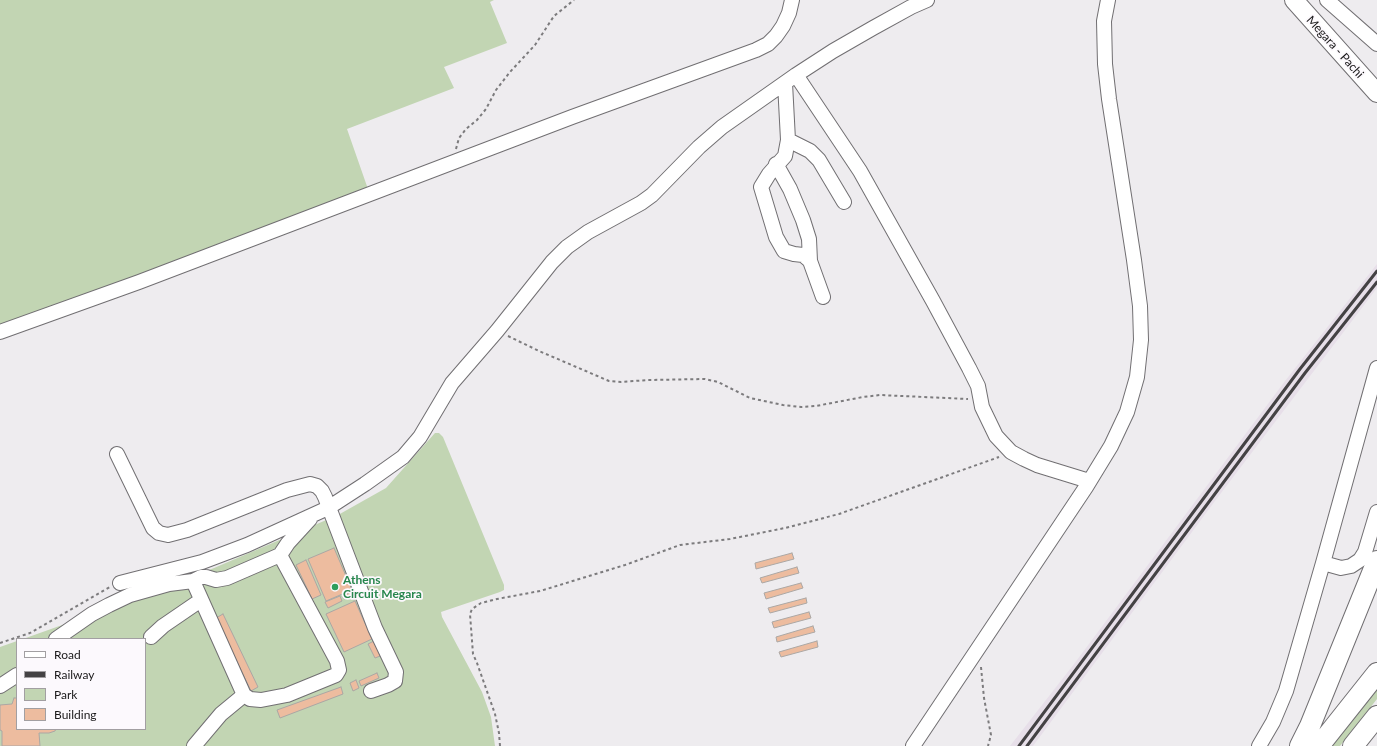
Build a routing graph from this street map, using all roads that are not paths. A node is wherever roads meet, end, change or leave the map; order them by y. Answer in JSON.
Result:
{"nodes":[{"id":1,"x":792,"y":0,"type":"edge"},
{"id":2,"x":927,"y":0,"type":"edge"},
{"id":3,"x":1108,"y":0,"type":"edge"},
{"id":4,"x":1294,"y":0,"type":"edge"},
{"id":5,"x":1327,"y":0,"type":"edge"},
{"id":6,"x":1377,"y":44,"type":"edge"},
{"id":7,"x":791,"y":79,"type":"junction"},
{"id":8,"x":1377,"y":93,"type":"edge"},
{"id":9,"x":788,"y":140,"type":"junction"},
{"id":10,"x":776,"y":164,"type":"junction"},
{"id":11,"x":844,"y":202,"type":"dead end"},
{"id":12,"x":810,"y":261,"type":"junction"},
{"id":13,"x":823,"y":297,"type":"dead end"},
{"id":14,"x":0,"y":332,"type":"edge"},
{"id":15,"x":1377,"y":368,"type":"edge"},
{"id":16,"x":117,"y":454,"type":"dead end"},
{"id":17,"x":1089,"y":481,"type":"junction"},
{"id":18,"x":328,"y":508,"type":"junction"},
{"id":19,"x":1377,"y":512,"type":"edge"},
{"id":20,"x":314,"y":514,"type":"junction"},
{"id":21,"x":280,"y":555,"type":"junction"},
{"id":22,"x":1377,"y":561,"type":"edge"},
{"id":23,"x":1323,"y":563,"type":"junction"},
{"id":24,"x":193,"y":581,"type":"junction"},
{"id":25,"x":120,"y":583,"type":"road end"},
{"id":26,"x":201,"y":600,"type":"junction"},
{"id":27,"x":151,"y":637,"type":"dead end"},
{"id":28,"x":57,"y":638,"type":"edge"},
{"id":29,"x":1377,"y":673,"type":"edge"},
{"id":30,"x":16,"y":676,"type":"edge"},
{"id":31,"x":0,"y":686,"type":"edge"},
{"id":32,"x":371,"y":691,"type":"dead end"},
{"id":33,"x":244,"y":694,"type":"junction"},
{"id":34,"x":1377,"y":716,"type":"edge"},
{"id":35,"x":194,"y":746,"type":"edge"},
{"id":36,"x":913,"y":746,"type":"edge"},
{"id":37,"x":1259,"y":746,"type":"edge"},
{"id":38,"x":1300,"y":746,"type":"edge"},
{"id":39,"x":1319,"y":746,"type":"edge"},
{"id":40,"x":1353,"y":746,"type":"edge"}],
"edges":[{"from":1,"to":14,"type":"street"},
{"from":2,"to":7,"type":"street"},
{"from":3,"to":17,"type":"street"},
{"from":4,"to":8,"type":"main road","name":"Megara - Pachi"},
{"from":5,"to":6,"type":"street"},
{"from":7,"to":9,"type":"street"},
{"from":7,"to":17,"type":"street"},
{"from":7,"to":18,"type":"street"},
{"from":9,"to":10,"type":"street"},
{"from":9,"to":11,"type":"street"},
{"from":10,"to":12,"type":"street"},
{"from":10,"to":12,"type":"street"},
{"from":12,"to":13,"type":"street"},
{"from":15,"to":23,"type":"street"},
{"from":16,"to":18,"type":"street"},
{"from":17,"to":36,"type":"street"},
{"from":18,"to":20,"type":"street"},
{"from":18,"to":32,"type":"street"},
{"from":19,"to":23,"type":"street"},
{"from":20,"to":21,"type":"street"},
{"from":20,"to":25,"type":"street"},
{"from":21,"to":24,"type":"street"},
{"from":21,"to":33,"type":"street"},
{"from":22,"to":38,"type":"highway"},
{"from":23,"to":37,"type":"street"},
{"from":24,"to":26,"type":"street"},
{"from":24,"to":28,"type":"street"},
{"from":26,"to":27,"type":"street"},
{"from":26,"to":33,"type":"street"},
{"from":29,"to":39,"type":"highway"},
{"from":30,"to":31,"type":"street"},
{"from":33,"to":35,"type":"street"},
{"from":34,"to":40,"type":"highway"}]}
